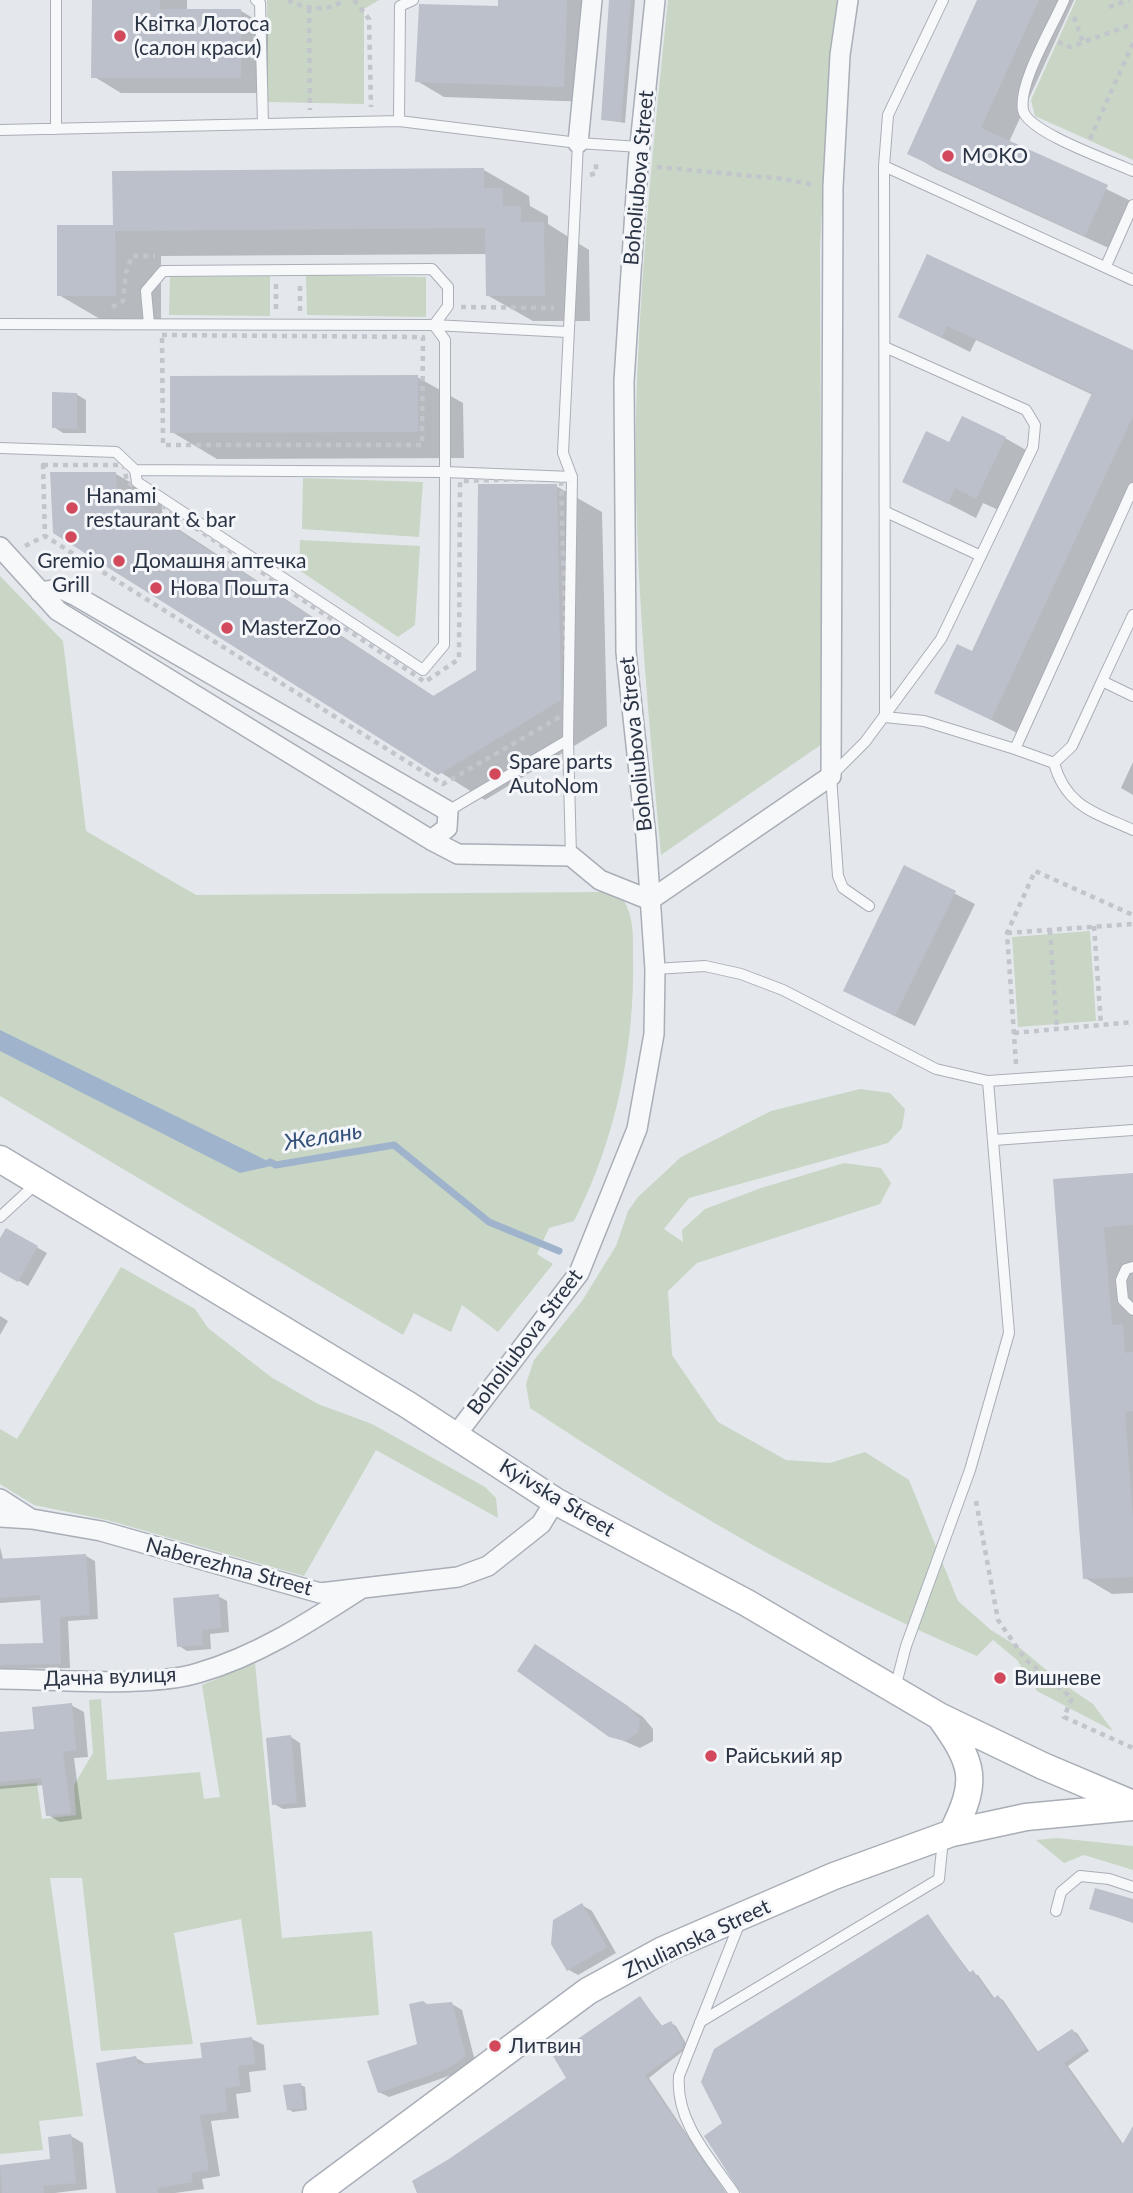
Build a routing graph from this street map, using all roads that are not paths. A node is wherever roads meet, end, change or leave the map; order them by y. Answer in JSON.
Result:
{"nodes":[{"id":1,"x":56,"y":0,"type":"edge"},
{"id":2,"x":256,"y":0,"type":"edge"},
{"id":3,"x":413,"y":0,"type":"edge"},
{"id":4,"x":592,"y":0,"type":"edge"},
{"id":5,"x":655,"y":0,"type":"edge"},
{"id":6,"x":848,"y":0,"type":"edge"},
{"id":7,"x":943,"y":0,"type":"edge"},
{"id":8,"x":1064,"y":0,"type":"edge"},
{"id":9,"x":400,"y":3,"type":"edge"},
{"id":10,"x":399,"y":121,"type":"junction"},
{"id":11,"x":263,"y":124,"type":"junction"},
{"id":12,"x":56,"y":129,"type":"junction"},
{"id":13,"x":0,"y":130,"type":"edge"},
{"id":14,"x":578,"y":143,"type":"junction"},
{"id":15,"x":639,"y":155,"type":"junction"},
{"id":16,"x":884,"y":166,"type":"junction"},
{"id":17,"x":1133,"y":171,"type":"edge"},
{"id":18,"x":1133,"y":205,"type":"edge"},
{"id":19,"x":1106,"y":267,"type":"junction"},
{"id":20,"x":1133,"y":280,"type":"edge"},
{"id":21,"x":0,"y":324,"type":"edge"},
{"id":22,"x":149,"y":324,"type":"junction"},
{"id":23,"x":434,"y":325,"type":"junction"},
{"id":24,"x":567,"y":332,"type":"junction"},
{"id":25,"x":887,"y":348,"type":"junction"},
{"id":26,"x":0,"y":448,"type":"edge"},
{"id":27,"x":135,"y":470,"type":"junction"},
{"id":28,"x":445,"y":472,"type":"junction"},
{"id":29,"x":572,"y":477,"type":"junction"},
{"id":30,"x":1133,"y":488,"type":"edge"},
{"id":31,"x":886,"y":512,"type":"junction"},
{"id":32,"x":0,"y":547,"type":"edge"},
{"id":33,"x":981,"y":556,"type":"junction"},
{"id":34,"x":40,"y":592,"type":"junction"},
{"id":35,"x":1133,"y":615,"type":"edge"},
{"id":36,"x":1128,"y":640,"type":"edge"},
{"id":37,"x":1102,"y":681,"type":"junction"},
{"id":38,"x":1133,"y":695,"type":"edge"},
{"id":39,"x":885,"y":717,"type":"junction"},
{"id":40,"x":568,"y":740,"type":"junction"},
{"id":41,"x":1015,"y":749,"type":"junction"},
{"id":42,"x":1054,"y":763,"type":"junction"},
{"id":43,"x":831,"y":776,"type":"junction"},
{"id":44,"x":448,"y":811,"type":"junction"},
{"id":45,"x":1133,"y":830,"type":"edge"},
{"id":46,"x":431,"y":840,"type":"junction"},
{"id":47,"x":571,"y":856,"type":"junction"},
{"id":48,"x":650,"y":900,"type":"junction"},
{"id":49,"x":869,"y":906,"type":"dead end"},
{"id":50,"x":655,"y":969,"type":"junction"},
{"id":51,"x":1133,"y":1071,"type":"edge"},
{"id":52,"x":988,"y":1081,"type":"junction"},
{"id":53,"x":1133,"y":1130,"type":"edge"},
{"id":54,"x":994,"y":1140,"type":"junction"},
{"id":55,"x":0,"y":1159,"type":"edge"},
{"id":56,"x":39,"y":1182,"type":"junction"},
{"id":57,"x":0,"y":1217,"type":"edge"},
{"id":58,"x":1133,"y":1266,"type":"edge"},
{"id":59,"x":1133,"y":1310,"type":"edge"},
{"id":60,"x":456,"y":1435,"type":"junction"},
{"id":61,"x":0,"y":1499,"type":"edge"},
{"id":62,"x":555,"y":1501,"type":"junction"},
{"id":63,"x":0,"y":1517,"type":"edge"},
{"id":64,"x":32,"y":1519,"type":"junction"},
{"id":65,"x":366,"y":1586,"type":"junction"},
{"id":66,"x":0,"y":1679,"type":"edge"},
{"id":67,"x":895,"y":1689,"type":"junction"},
{"id":68,"x":939,"y":1716,"type":"junction"},
{"id":69,"x":1133,"y":1805,"type":"edge"},
{"id":70,"x":948,"y":1834,"type":"junction"},
{"id":71,"x":1133,"y":1887,"type":"edge"},
{"id":72,"x":1056,"y":1911,"type":"dead end"},
{"id":73,"x":741,"y":1918,"type":"junction"},
{"id":74,"x":701,"y":2022,"type":"junction"},
{"id":75,"x":330,"y":2186,"type":"edge"},
{"id":76,"x":734,"y":2193,"type":"edge"}],
"edges":[{"from":1,"to":12,"type":"lane"},
{"from":2,"to":11,"type":"lane"},
{"from":3,"to":9,"type":"lane"},
{"from":4,"to":14,"type":"street"},
{"from":5,"to":15,"type":"street","name":"Boholiubova Street"},
{"from":6,"to":43,"type":"street"},
{"from":7,"to":16,"type":"lane"},
{"from":8,"to":17,"type":"lane"},
{"from":9,"to":10,"type":"lane"},
{"from":10,"to":11,"type":"lane"},
{"from":10,"to":14,"type":"lane"},
{"from":11,"to":12,"type":"lane"},
{"from":12,"to":13,"type":"lane"},
{"from":14,"to":15,"type":"lane"},
{"from":14,"to":24,"type":"lane"},
{"from":15,"to":48,"type":"street","name":"Boholiubova Street"},
{"from":16,"to":19,"type":"lane"},
{"from":16,"to":25,"type":"lane"},
{"from":18,"to":19,"type":"lane"},
{"from":19,"to":20,"type":"lane"},
{"from":21,"to":22,"type":"lane"},
{"from":22,"to":23,"type":"lane"},
{"from":22,"to":23,"type":"lane"},
{"from":23,"to":24,"type":"lane"},
{"from":23,"to":28,"type":"lane"},
{"from":24,"to":29,"type":"lane"},
{"from":25,"to":31,"type":"lane"},
{"from":25,"to":33,"type":"lane"},
{"from":26,"to":27,"type":"lane"},
{"from":27,"to":28,"type":"lane"},
{"from":27,"to":28,"type":"lane"},
{"from":28,"to":29,"type":"lane"},
{"from":29,"to":40,"type":"lane"},
{"from":30,"to":41,"type":"lane"},
{"from":31,"to":33,"type":"lane"},
{"from":31,"to":39,"type":"lane"},
{"from":32,"to":34,"type":"street"},
{"from":33,"to":39,"type":"lane"},
{"from":34,"to":44,"type":"street"},
{"from":34,"to":46,"type":"street"},
{"from":35,"to":36,"type":"lane"},
{"from":36,"to":37,"type":"lane"},
{"from":37,"to":38,"type":"lane"},
{"from":37,"to":42,"type":"lane"},
{"from":39,"to":41,"type":"lane"},
{"from":39,"to":43,"type":"lane"},
{"from":40,"to":44,"type":"lane"},
{"from":40,"to":47,"type":"lane"},
{"from":41,"to":42,"type":"lane"},
{"from":42,"to":45,"type":"lane"},
{"from":43,"to":48,"type":"street"},
{"from":43,"to":49,"type":"lane"},
{"from":44,"to":46,"type":"street"},
{"from":46,"to":47,"type":"street"},
{"from":47,"to":48,"type":"street"},
{"from":48,"to":50,"type":"street","name":"Boholiubova Street"},
{"from":50,"to":52,"type":"lane"},
{"from":50,"to":60,"type":"street","name":"Boholiubova Street"},
{"from":51,"to":52,"type":"lane"},
{"from":52,"to":54,"type":"lane"},
{"from":53,"to":54,"type":"lane"},
{"from":54,"to":67,"type":"lane"},
{"from":55,"to":56,"type":"main road","name":"Kyivska Street"},
{"from":56,"to":57,"type":"lane"},
{"from":56,"to":60,"type":"main road","name":"Kyivska Street"},
{"from":58,"to":59,"type":"lane"},
{"from":60,"to":62,"type":"main road","name":"Kyivska Street"},
{"from":61,"to":64,"type":"street"},
{"from":62,"to":65,"type":"street","name":"Naberezhna Street"},
{"from":62,"to":67,"type":"main road","name":"Kyivska Street"},
{"from":63,"to":64,"type":"street","name":"Naberezhna Street"},
{"from":64,"to":65,"type":"street","name":"Naberezhna Street"},
{"from":65,"to":66,"type":"street","name":"Дачна вулиця"},
{"from":67,"to":68,"type":"main road","name":"Kyivska Street"},
{"from":68,"to":69,"type":"main road","name":"Kyivska Street"},
{"from":68,"to":70,"type":"main road"},
{"from":69,"to":70,"type":"main road","name":"Zhulianska Street"},
{"from":70,"to":73,"type":"main road","name":"Zhulianska Street"},
{"from":70,"to":74,"type":"lane"},
{"from":71,"to":72,"type":"lane"},
{"from":73,"to":74,"type":"lane"},
{"from":73,"to":75,"type":"main road","name":"Zhulianska Street"},
{"from":74,"to":76,"type":"lane"}]}
